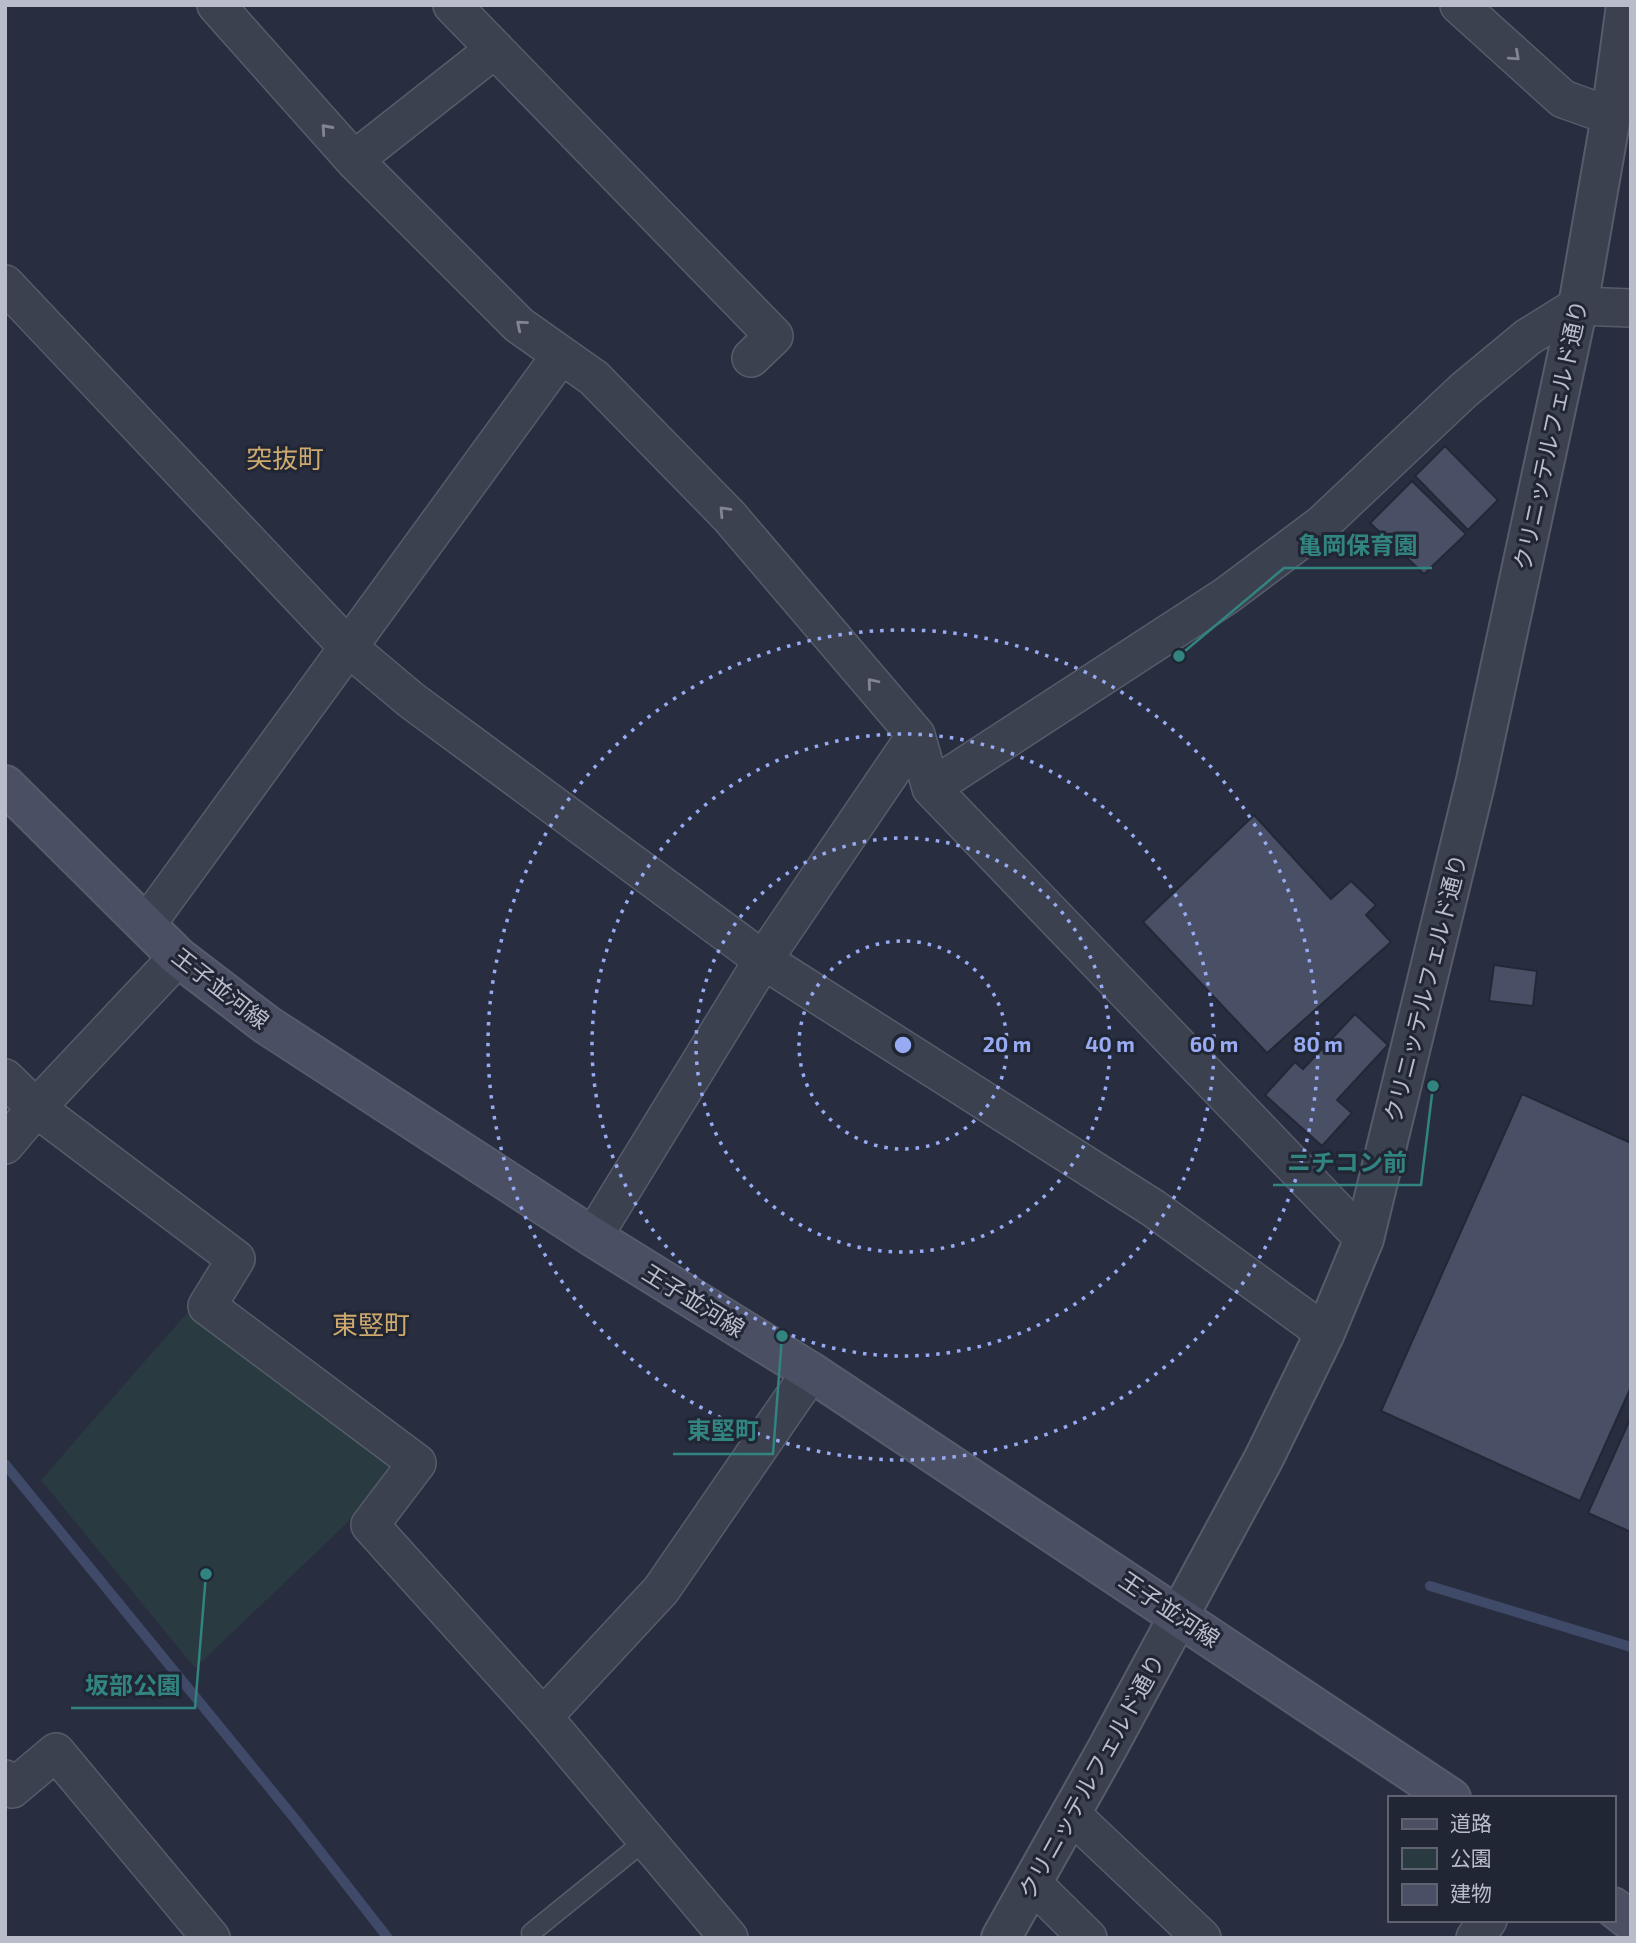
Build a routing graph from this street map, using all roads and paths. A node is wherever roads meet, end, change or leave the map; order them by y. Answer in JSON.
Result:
{"nodes":[{"id":1,"x":216,"y":5,"type":"edge"},
{"id":2,"x":452,"y":5,"type":"edge"},
{"id":3,"x":1459,"y":5,"type":"edge"},
{"id":4,"x":1626,"y":5,"type":"edge"},
{"id":5,"x":495,"y":49,"type":"junction"},
{"id":6,"x":1611,"y":116,"type":"junction"},
{"id":7,"x":354,"y":160,"type":"junction"},
{"id":8,"x":5,"y":284,"type":"edge"},
{"id":9,"x":1578,"y":306,"type":"junction"},
{"id":10,"x":1631,"y":308,"type":"edge"},
{"id":11,"x":562,"y":355,"type":"junction"},
{"id":12,"x":751,"y":358,"type":"dead end"},
{"id":13,"x":348,"y":647,"type":"junction"},
{"id":14,"x":916,"y":736,"type":"junction"},
{"id":15,"x":5,"y":785,"type":"edge"},
{"id":16,"x":931,"y":788,"type":"junction"},
{"id":17,"x":146,"y":925,"type":"junction"},
{"id":18,"x":178,"y":957,"type":"junction"},
{"id":19,"x":763,"y":960,"type":"junction"},
{"id":20,"x":5,"y":1078,"type":"edge"},
{"id":21,"x":36,"y":1108,"type":"junction"},
{"id":22,"x":5,"y":1145,"type":"edge"},
{"id":23,"x":593,"y":1237,"type":"junction"},
{"id":24,"x":1364,"y":1239,"type":"junction"},
{"id":25,"x":1325,"y":1333,"type":"junction"},
{"id":26,"x":811,"y":1372,"type":"junction"},
{"id":27,"x":1180,"y":1615,"type":"junction"},
{"id":28,"x":543,"y":1717,"type":"junction"},
{"id":29,"x":5,"y":1779,"type":"edge"},
{"id":30,"x":1448,"y":1796,"type":"edge"},
{"id":31,"x":1070,"y":1814,"type":"junction"},
{"id":32,"x":647,"y":1839,"type":"junction"},
{"id":33,"x":1032,"y":1883,"type":"junction"},
{"id":34,"x":1615,"y":1909,"type":"edge"},
{"id":35,"x":1631,"y":1921,"type":"edge"},
{"id":36,"x":1487,"y":1922,"type":"edge"},
{"id":37,"x":531,"y":1933,"type":"dead end"},
{"id":38,"x":211,"y":1938,"type":"edge"},
{"id":39,"x":729,"y":1938,"type":"edge"},
{"id":40,"x":1001,"y":1938,"type":"edge"},
{"id":41,"x":1088,"y":1938,"type":"edge"},
{"id":42,"x":1202,"y":1938,"type":"edge"},
{"id":43,"x":1475,"y":1938,"type":"edge"}],
"edges":[{"from":7,"to":1,"type":"street","one_way":true},
{"from":2,"to":5,"type":"street"},
{"from":3,"to":6,"type":"street","one_way":true},
{"from":4,"to":6,"type":"street","name":"クリニッテルフェルド通り"},
{"from":5,"to":7,"type":"street"},
{"from":5,"to":12,"type":"street"},
{"from":6,"to":9,"type":"street","name":"クリニッテルフェルド通り"},
{"from":11,"to":7,"type":"street","one_way":true},
{"from":8,"to":13,"type":"street"},
{"from":9,"to":10,"type":"street"},
{"from":9,"to":16,"type":"street"},
{"from":9,"to":24,"type":"street","name":"クリニッテルフェルド通り"},
{"from":11,"to":13,"type":"street"},
{"from":14,"to":11,"type":"street","one_way":true},
{"from":13,"to":17,"type":"street"},
{"from":13,"to":19,"type":"street"},
{"from":14,"to":16,"type":"street"},
{"from":14,"to":19,"type":"street"},
{"from":15,"to":17,"type":"main road","name":"王子並河線"},
{"from":16,"to":24,"type":"street"},
{"from":17,"to":18,"type":"main road","name":"王子並河線"},
{"from":18,"to":21,"type":"street"},
{"from":18,"to":23,"type":"main road","name":"王子並河線"},
{"from":19,"to":23,"type":"street"},
{"from":19,"to":25,"type":"street"},
{"from":20,"to":21,"type":"street"},
{"from":21,"to":22,"type":"street"},
{"from":21,"to":28,"type":"street"},
{"from":23,"to":26,"type":"main road","name":"王子並河線"},
{"from":24,"to":25,"type":"street","name":"クリニッテルフェルド通り"},
{"from":25,"to":27,"type":"street","name":"クリニッテルフェルド通り"},
{"from":26,"to":27,"type":"main road","name":"王子並河線"},
{"from":26,"to":28,"type":"street"},
{"from":27,"to":30,"type":"main road","name":"王子並河線"},
{"from":27,"to":31,"type":"street","name":"クリニッテルフェルド通り"},
{"from":28,"to":32,"type":"street"},
{"from":29,"to":38,"type":"street"},
{"from":31,"to":33,"type":"street","name":"クリニッテルフェルド通り"},
{"from":31,"to":42,"type":"street"},
{"from":32,"to":37,"type":"lane"},
{"from":32,"to":39,"type":"street"},
{"from":33,"to":40,"type":"street","name":"クリニッテルフェルド通り"},
{"from":33,"to":41,"type":"street"},
{"from":34,"to":35,"type":"main road"},
{"from":36,"to":43,"type":"street"}]}
